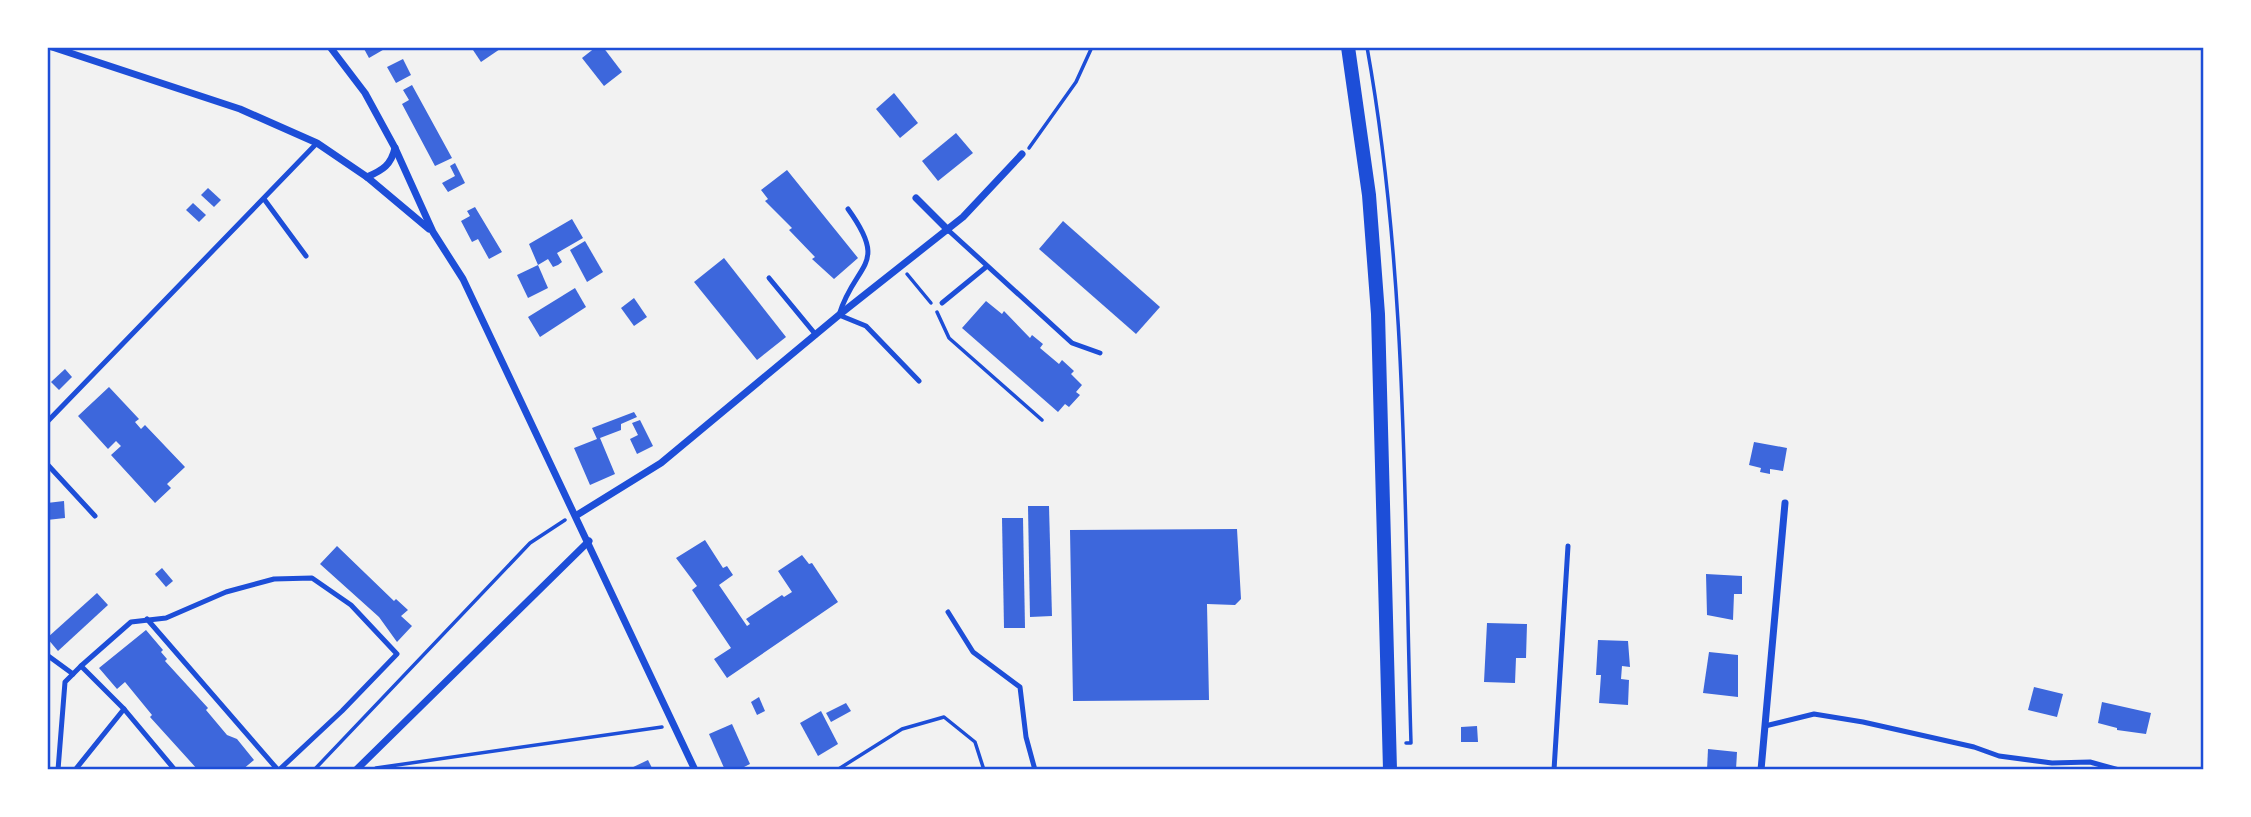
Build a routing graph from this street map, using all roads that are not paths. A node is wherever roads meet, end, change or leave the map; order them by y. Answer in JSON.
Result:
{"nodes":[{"id":1,"x":52,"y":47,"type":"edge"},
{"id":2,"x":330,"y":47,"type":"edge"},
{"id":3,"x":1348,"y":47,"type":"edge"},
{"id":4,"x":317,"y":143,"type":"junction"},
{"id":5,"x":395,"y":148,"type":"junction"},
{"id":6,"x":1022,"y":154,"type":"road end"},
{"id":7,"x":367,"y":177,"type":"junction"},
{"id":8,"x":916,"y":198,"type":"dead end"},
{"id":9,"x":264,"y":199,"type":"junction"},
{"id":10,"x":848,"y":209,"type":"dead end"},
{"id":11,"x":948,"y":229,"type":"junction"},
{"id":12,"x":433,"y":232,"type":"junction"},
{"id":13,"x":306,"y":256,"type":"dead end"},
{"id":14,"x":986,"y":267,"type":"junction"},
{"id":15,"x":769,"y":278,"type":"dead end"},
{"id":16,"x":942,"y":303,"type":"dead end"},
{"id":17,"x":839,"y":315,"type":"junction"},
{"id":18,"x":816,"y":335,"type":"junction"},
{"id":19,"x":1100,"y":353,"type":"dead end"},
{"id":20,"x":919,"y":381,"type":"dead end"},
{"id":21,"x":47,"y":422,"type":"edge"},
{"id":22,"x":47,"y":464,"type":"edge"},
{"id":23,"x":1785,"y":503,"type":"dead end"},
{"id":24,"x":576,"y":514,"type":"junction"},
{"id":25,"x":95,"y":516,"type":"dead end"},
{"id":26,"x":589,"y":541,"type":"junction"},
{"id":27,"x":1568,"y":546,"type":"dead end"},
{"id":28,"x":948,"y":612,"type":"dead end"},
{"id":29,"x":147,"y":619,"type":"junction"},
{"id":30,"x":47,"y":655,"type":"edge"},
{"id":31,"x":81,"y":666,"type":"junction"},
{"id":32,"x":73,"y":674,"type":"junction"},
{"id":33,"x":124,"y":709,"type":"junction"},
{"id":34,"x":1765,"y":726,"type":"junction"},
{"id":35,"x":358,"y":768,"type":"edge"},
{"id":36,"x":58,"y":770,"type":"edge"},
{"id":37,"x":75,"y":770,"type":"edge"},
{"id":38,"x":175,"y":770,"type":"edge"},
{"id":39,"x":278,"y":770,"type":"edge"},
{"id":40,"x":695,"y":770,"type":"edge"},
{"id":41,"x":1035,"y":770,"type":"edge"},
{"id":42,"x":1390,"y":770,"type":"edge"},
{"id":43,"x":1554,"y":770,"type":"edge"},
{"id":44,"x":1761,"y":770,"type":"edge"},
{"id":45,"x":2119,"y":770,"type":"edge"}],
"edges":[{"from":1,"to":4,"type":"street"},
{"from":2,"to":5,"type":"street"},
{"from":3,"to":42,"type":"main road"},
{"from":4,"to":7,"type":"street"},
{"from":4,"to":9,"type":"lane"},
{"from":5,"to":7,"type":"street"},
{"from":5,"to":12,"type":"street"},
{"from":6,"to":11,"type":"street"},
{"from":7,"to":12,"type":"street"},
{"from":8,"to":11,"type":"street"},
{"from":9,"to":13,"type":"lane"},
{"from":9,"to":21,"type":"lane"},
{"from":10,"to":17,"type":"lane"},
{"from":11,"to":14,"type":"lane"},
{"from":11,"to":17,"type":"street"},
{"from":12,"to":24,"type":"street"},
{"from":14,"to":16,"type":"lane"},
{"from":14,"to":19,"type":"lane"},
{"from":15,"to":18,"type":"lane"},
{"from":17,"to":18,"type":"street"},
{"from":17,"to":20,"type":"lane"},
{"from":18,"to":24,"type":"street"},
{"from":22,"to":25,"type":"lane"},
{"from":23,"to":34,"type":"street"},
{"from":24,"to":26,"type":"street"},
{"from":26,"to":35,"type":"street"},
{"from":26,"to":40,"type":"street"},
{"from":27,"to":43,"type":"lane"},
{"from":28,"to":41,"type":"lane"},
{"from":29,"to":31,"type":"lane"},
{"from":29,"to":39,"type":"lane"},
{"from":29,"to":39,"type":"lane"},
{"from":30,"to":32,"type":"lane"},
{"from":31,"to":32,"type":"lane"},
{"from":31,"to":33,"type":"lane"},
{"from":32,"to":36,"type":"lane"},
{"from":33,"to":37,"type":"lane"},
{"from":33,"to":38,"type":"lane"},
{"from":34,"to":44,"type":"street"},
{"from":34,"to":45,"type":"lane"}]}
